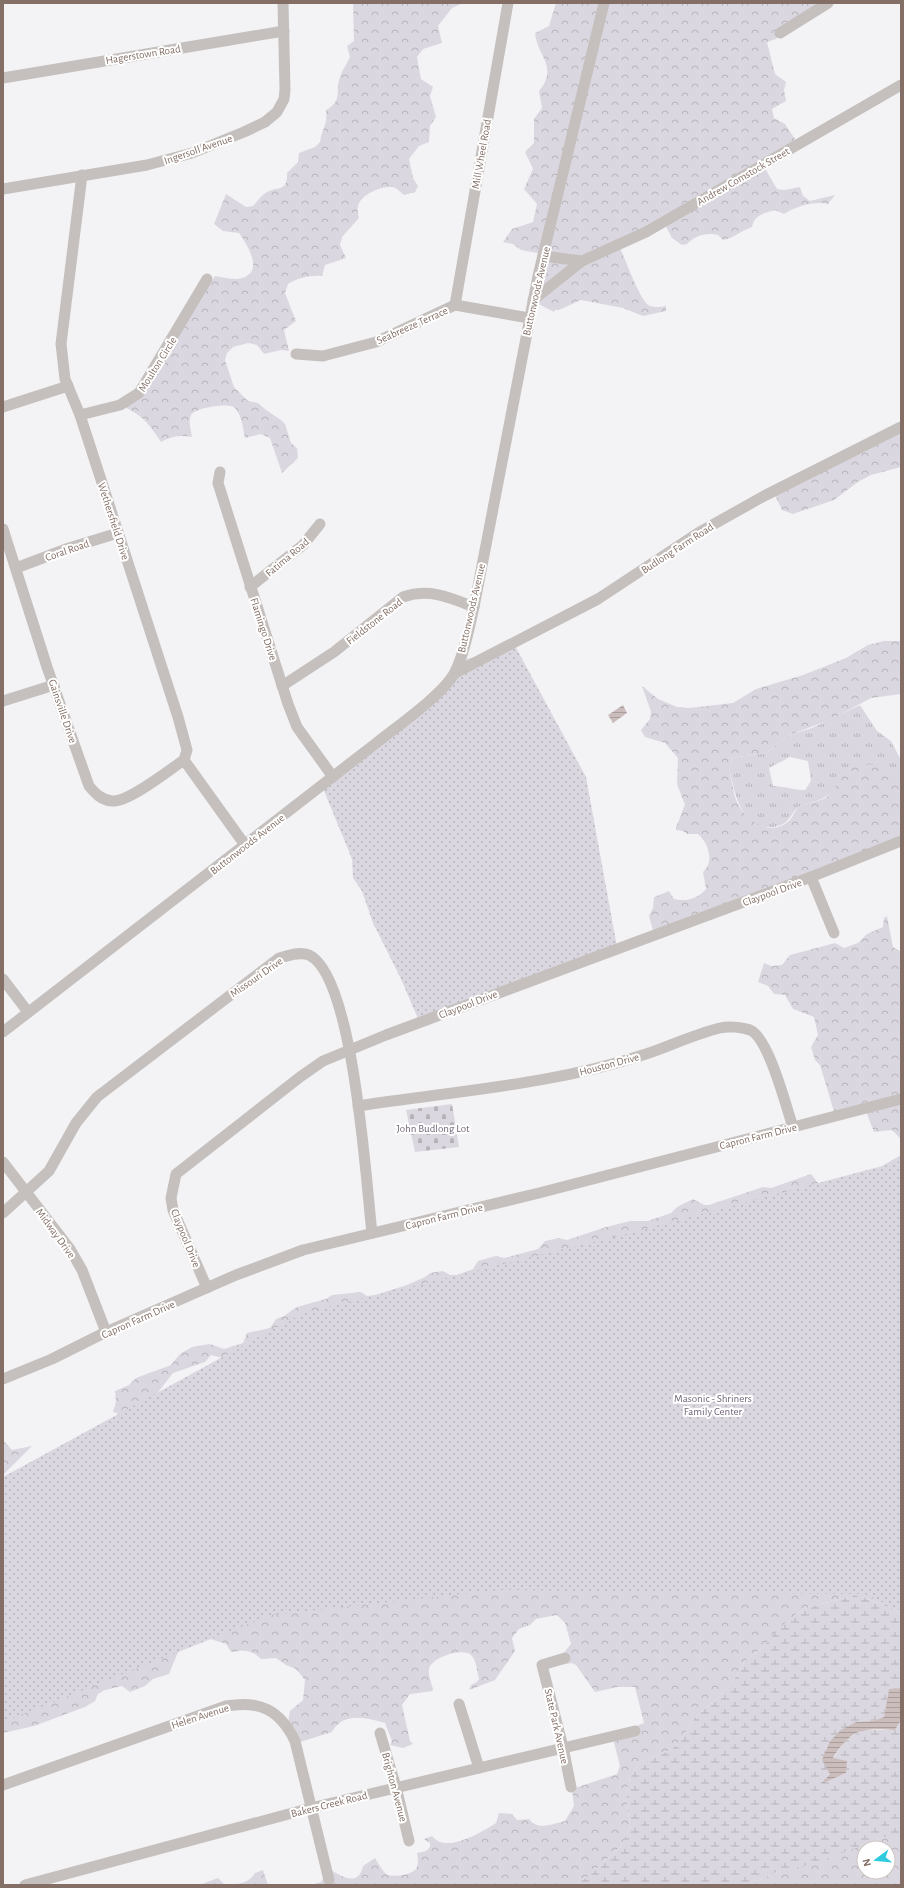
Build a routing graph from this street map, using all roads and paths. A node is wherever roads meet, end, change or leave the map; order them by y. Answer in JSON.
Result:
{"nodes":[{"id":1,"x":283,"y":3,"type":"edge"},
{"id":2,"x":508,"y":3,"type":"edge"},
{"id":3,"x":604,"y":3,"type":"edge"},
{"id":4,"x":828,"y":3,"type":"edge"},
{"id":5,"x":284,"y":31,"type":"junction"},
{"id":6,"x":780,"y":33,"type":"dead end"},
{"id":7,"x":3,"y":78,"type":"edge"},
{"id":8,"x":901,"y":85,"type":"edge"},
{"id":9,"x":82,"y":175,"type":"junction"},
{"id":10,"x":3,"y":189,"type":"edge"},
{"id":11,"x":543,"y":256,"type":"junction"},
{"id":12,"x":582,"y":261,"type":"junction"},
{"id":13,"x":207,"y":279,"type":"dead end"},
{"id":14,"x":533,"y":300,"type":"junction"},
{"id":15,"x":455,"y":305,"type":"junction"},
{"id":16,"x":529,"y":318,"type":"junction"},
{"id":17,"x":296,"y":354,"type":"dead end"},
{"id":18,"x":68,"y":386,"type":"junction"},
{"id":19,"x":3,"y":407,"type":"edge"},
{"id":20,"x":80,"y":415,"type":"junction"},
{"id":21,"x":901,"y":427,"type":"edge"},
{"id":22,"x":220,"y":472,"type":"dead end"},
{"id":23,"x":320,"y":524,"type":"dead end"},
{"id":24,"x":3,"y":528,"type":"edge"},
{"id":25,"x":118,"y":533,"type":"junction"},
{"id":26,"x":16,"y":568,"type":"junction"},
{"id":27,"x":250,"y":587,"type":"junction"},
{"id":28,"x":474,"y":607,"type":"junction"},
{"id":29,"x":455,"y":673,"type":"junction"},
{"id":30,"x":54,"y":685,"type":"junction"},
{"id":31,"x":282,"y":686,"type":"junction"},
{"id":32,"x":3,"y":701,"type":"edge"},
{"id":33,"x":184,"y":760,"type":"junction"},
{"id":34,"x":333,"y":777,"type":"junction"},
{"id":35,"x":901,"y":841,"type":"edge"},
{"id":36,"x":245,"y":845,"type":"junction"},
{"id":37,"x":812,"y":877,"type":"junction"},
{"id":38,"x":834,"y":933,"type":"dead end"},
{"id":39,"x":3,"y":979,"type":"edge"},
{"id":40,"x":28,"y":1012,"type":"junction"},
{"id":41,"x":3,"y":1032,"type":"edge"},
{"id":42,"x":349,"y":1050,"type":"junction"},
{"id":43,"x":901,"y":1099,"type":"edge"},
{"id":44,"x":358,"y":1106,"type":"junction"},
{"id":45,"x":793,"y":1127,"type":"junction"},
{"id":46,"x":3,"y":1162,"type":"edge"},
{"id":47,"x":26,"y":1193,"type":"junction"},
{"id":48,"x":3,"y":1213,"type":"edge"},
{"id":49,"x":372,"y":1233,"type":"junction"},
{"id":50,"x":207,"y":1288,"type":"junction"},
{"id":51,"x":106,"y":1332,"type":"junction"},
{"id":52,"x":3,"y":1379,"type":"edge"},
{"id":53,"x":565,"y":1658,"type":"dead end"},
{"id":54,"x":459,"y":1704,"type":"dead end"},
{"id":55,"x":635,"y":1730,"type":"dead end"},
{"id":56,"x":380,"y":1733,"type":"dead end"},
{"id":57,"x":563,"y":1747,"type":"junction"},
{"id":58,"x":478,"y":1768,"type":"junction"},
{"id":59,"x":3,"y":1784,"type":"edge"},
{"id":60,"x":396,"y":1787,"type":"junction"},
{"id":61,"x":571,"y":1788,"type":"dead end"},
{"id":62,"x":311,"y":1808,"type":"junction"},
{"id":63,"x":409,"y":1841,"type":"dead end"},
{"id":64,"x":329,"y":1880,"type":"dead end"},
{"id":65,"x":24,"y":1885,"type":"edge"}],
"edges":[{"from":1,"to":5,"type":"street","name":"Ingersoll Avenue"},
{"from":2,"to":15,"type":"street","name":"Mill Wheel Road"},
{"from":3,"to":11,"type":"street","name":"Buttonwoods Avenue"},
{"from":4,"to":6,"type":"street"},
{"from":5,"to":7,"type":"street","name":"Hagerstown Road"},
{"from":5,"to":9,"type":"street","name":"Ingersoll Avenue"},
{"from":8,"to":12,"type":"street","name":"Andrew Comstock Street"},
{"from":9,"to":10,"type":"street","name":"Ingersoll Avenue"},
{"from":9,"to":18,"type":"street","name":"Wethersfield Drive"},
{"from":11,"to":12,"type":"street"},
{"from":11,"to":14,"type":"street","name":"Buttonwoods Avenue"},
{"from":12,"to":14,"type":"street","name":"Andrew Comstock Street"},
{"from":13,"to":20,"type":"street","name":"Moulton Circle"},
{"from":14,"to":16,"type":"street","name":"Buttonwoods Avenue"},
{"from":15,"to":16,"type":"street","name":"Seabreeze Terrace"},
{"from":15,"to":17,"type":"street","name":"Seabreeze Terrace"},
{"from":16,"to":28,"type":"street","name":"Buttonwoods Avenue"},
{"from":18,"to":19,"type":"street"},
{"from":18,"to":20,"type":"street","name":"Wethersfield Drive"},
{"from":20,"to":25,"type":"street","name":"Wethersfield Drive"},
{"from":21,"to":29,"type":"street","name":"Budlong Farm Road"},
{"from":22,"to":27,"type":"street","name":"Flamingo Drive"},
{"from":23,"to":27,"type":"street","name":"Fatima Road"},
{"from":24,"to":26,"type":"street","name":"Gainsville Drive"},
{"from":25,"to":26,"type":"street","name":"Coral Road"},
{"from":25,"to":33,"type":"street","name":"Wethersfield Drive"},
{"from":26,"to":30,"type":"street","name":"Gainsville Drive"},
{"from":27,"to":31,"type":"street","name":"Flamingo Drive"},
{"from":28,"to":29,"type":"street","name":"Buttonwoods Avenue"},
{"from":28,"to":31,"type":"street","name":"Fieldstone Road"},
{"from":29,"to":34,"type":"street","name":"Buttonwoods Avenue"},
{"from":30,"to":32,"type":"street"},
{"from":30,"to":33,"type":"street","name":"Gainsville Drive"},
{"from":31,"to":34,"type":"street","name":"Flamingo Drive"},
{"from":33,"to":36,"type":"street"},
{"from":34,"to":36,"type":"street","name":"Buttonwoods Avenue"},
{"from":35,"to":37,"type":"street","name":"Claypool Drive"},
{"from":36,"to":40,"type":"street","name":"Buttonwoods Avenue"},
{"from":37,"to":38,"type":"street"},
{"from":37,"to":42,"type":"street","name":"Claypool Drive"},
{"from":39,"to":40,"type":"street"},
{"from":40,"to":41,"type":"street","name":"Buttonwoods Avenue"},
{"from":42,"to":44,"type":"street","name":"Missouri Drive"},
{"from":42,"to":47,"type":"street","name":"Missouri Drive"},
{"from":42,"to":50,"type":"street","name":"Claypool Drive"},
{"from":43,"to":45,"type":"street","name":"Capron Farm Drive"},
{"from":44,"to":45,"type":"street","name":"Houston Drive"},
{"from":44,"to":49,"type":"street","name":"Missouri Drive"},
{"from":45,"to":49,"type":"street","name":"Capron Farm Drive"},
{"from":46,"to":47,"type":"street","name":"Midway Drive"},
{"from":47,"to":48,"type":"street","name":"Missouri Drive"},
{"from":47,"to":51,"type":"street","name":"Midway Drive"},
{"from":49,"to":50,"type":"street","name":"Capron Farm Drive"},
{"from":50,"to":51,"type":"street","name":"Capron Farm Drive"},
{"from":51,"to":52,"type":"street","name":"Capron Farm Drive"},
{"from":53,"to":57,"type":"street","name":"State Park Avenue"},
{"from":54,"to":58,"type":"street"},
{"from":55,"to":57,"type":"street","name":"Bakers Creek Road"},
{"from":56,"to":60,"type":"street","name":"Brighton Avenue"},
{"from":57,"to":58,"type":"street","name":"Bakers Creek Road"},
{"from":57,"to":61,"type":"street","name":"State Park Avenue"},
{"from":58,"to":60,"type":"street","name":"Bakers Creek Road"},
{"from":59,"to":62,"type":"street","name":"Helen Avenue"},
{"from":60,"to":62,"type":"street","name":"Bakers Creek Road"},
{"from":60,"to":63,"type":"street","name":"Brighton Avenue"},
{"from":62,"to":64,"type":"street","name":"Helen Avenue"},
{"from":62,"to":65,"type":"street","name":"Bakers Creek Road"}]}
